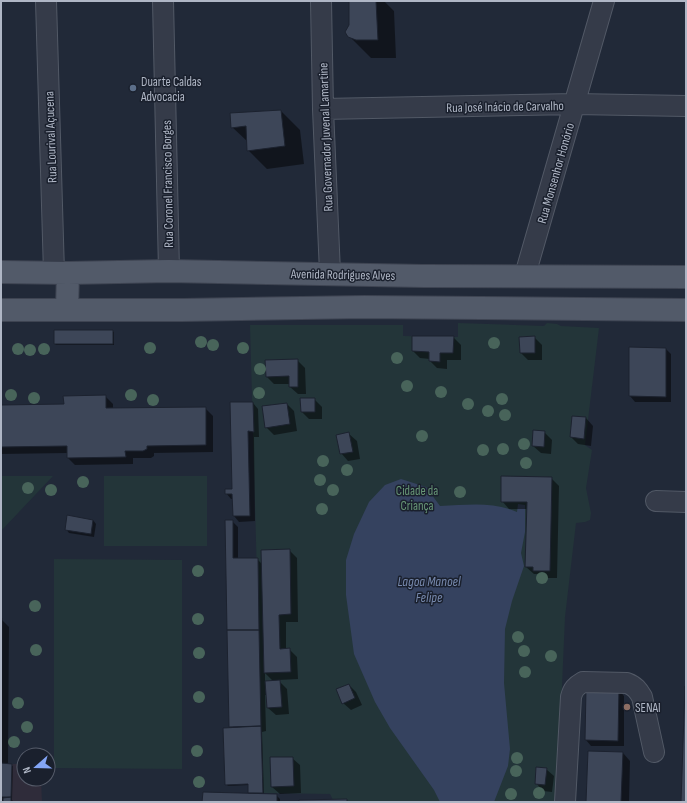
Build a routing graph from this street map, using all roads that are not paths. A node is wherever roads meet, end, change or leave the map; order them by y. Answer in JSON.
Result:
{"nodes":[{"id":1,"x":46,"y":1,"type":"edge"},
{"id":2,"x":163,"y":1,"type":"edge"},
{"id":3,"x":321,"y":1,"type":"edge"},
{"id":4,"x":604,"y":1,"type":"edge"},
{"id":5,"x":575,"y":104,"type":"junction"},
{"id":6,"x":686,"y":106,"type":"edge"},
{"id":7,"x":323,"y":109,"type":"junction"},
{"id":8,"x":169,"y":271,"type":"junction"},
{"id":9,"x":1,"y":272,"type":"edge"},
{"id":10,"x":61,"y":273,"type":"junction"},
{"id":11,"x":330,"y":273,"type":"junction"},
{"id":12,"x":362,"y":274,"type":"junction"},
{"id":13,"x":525,"y":275,"type":"junction"},
{"id":14,"x":558,"y":276,"type":"junction"},
{"id":15,"x":686,"y":277,"type":"edge"},
{"id":16,"x":364,"y":307,"type":"junction"},
{"id":17,"x":554,"y":308,"type":"junction"},
{"id":18,"x":67,"y":309,"type":"junction"},
{"id":19,"x":1,"y":310,"type":"edge"},
{"id":20,"x":686,"y":310,"type":"edge"},
{"id":21,"x":656,"y":501,"type":"dead end"},
{"id":22,"x":686,"y":502,"type":"edge"},
{"id":23,"x":654,"y":752,"type":"dead end"},
{"id":24,"x":565,"y":802,"type":"edge"}],
"edges":[{"from":1,"to":10,"type":"street","name":"Rua Lourival Açucena"},
{"from":2,"to":8,"type":"street","name":"Rua Coronel Francisco Borges"},
{"from":3,"to":7,"type":"street","name":"Rua Governador Juvenal Lamartine"},
{"from":4,"to":5,"type":"street","name":"Rua Monsenhor Honório"},
{"from":5,"to":6,"type":"street","name":"Rua José Inácio de Carvalho"},
{"from":5,"to":7,"type":"street","name":"Rua José Inácio de Carvalho"},
{"from":5,"to":13,"type":"street","name":"Rua Monsenhor Honório"},
{"from":7,"to":11,"type":"street","name":"Rua Governador Juvenal Lamartine"},
{"from":8,"to":10,"type":"main road","name":"Avenida Rodrigues Alves"},
{"from":8,"to":11,"type":"main road","name":"Avenida Rodrigues Alves"},
{"from":9,"to":10,"type":"main road","name":"Avenida Rodrigues Alves"},
{"from":10,"to":18,"type":"main road"},
{"from":11,"to":12,"type":"main road","name":"Avenida Rodrigues Alves"},
{"from":12,"to":13,"type":"main road","name":"Avenida Rodrigues Alves"},
{"from":12,"to":16,"type":"main road"},
{"from":13,"to":14,"type":"main road","name":"Avenida Rodrigues Alves"},
{"from":14,"to":15,"type":"main road","name":"Avenida Rodrigues Alves"},
{"from":14,"to":17,"type":"main road"},
{"from":16,"to":17,"type":"main road"},
{"from":16,"to":18,"type":"main road"},
{"from":17,"to":20,"type":"main road"},
{"from":18,"to":19,"type":"main road"},
{"from":21,"to":22,"type":"street"},
{"from":23,"to":24,"type":"street"}]}
